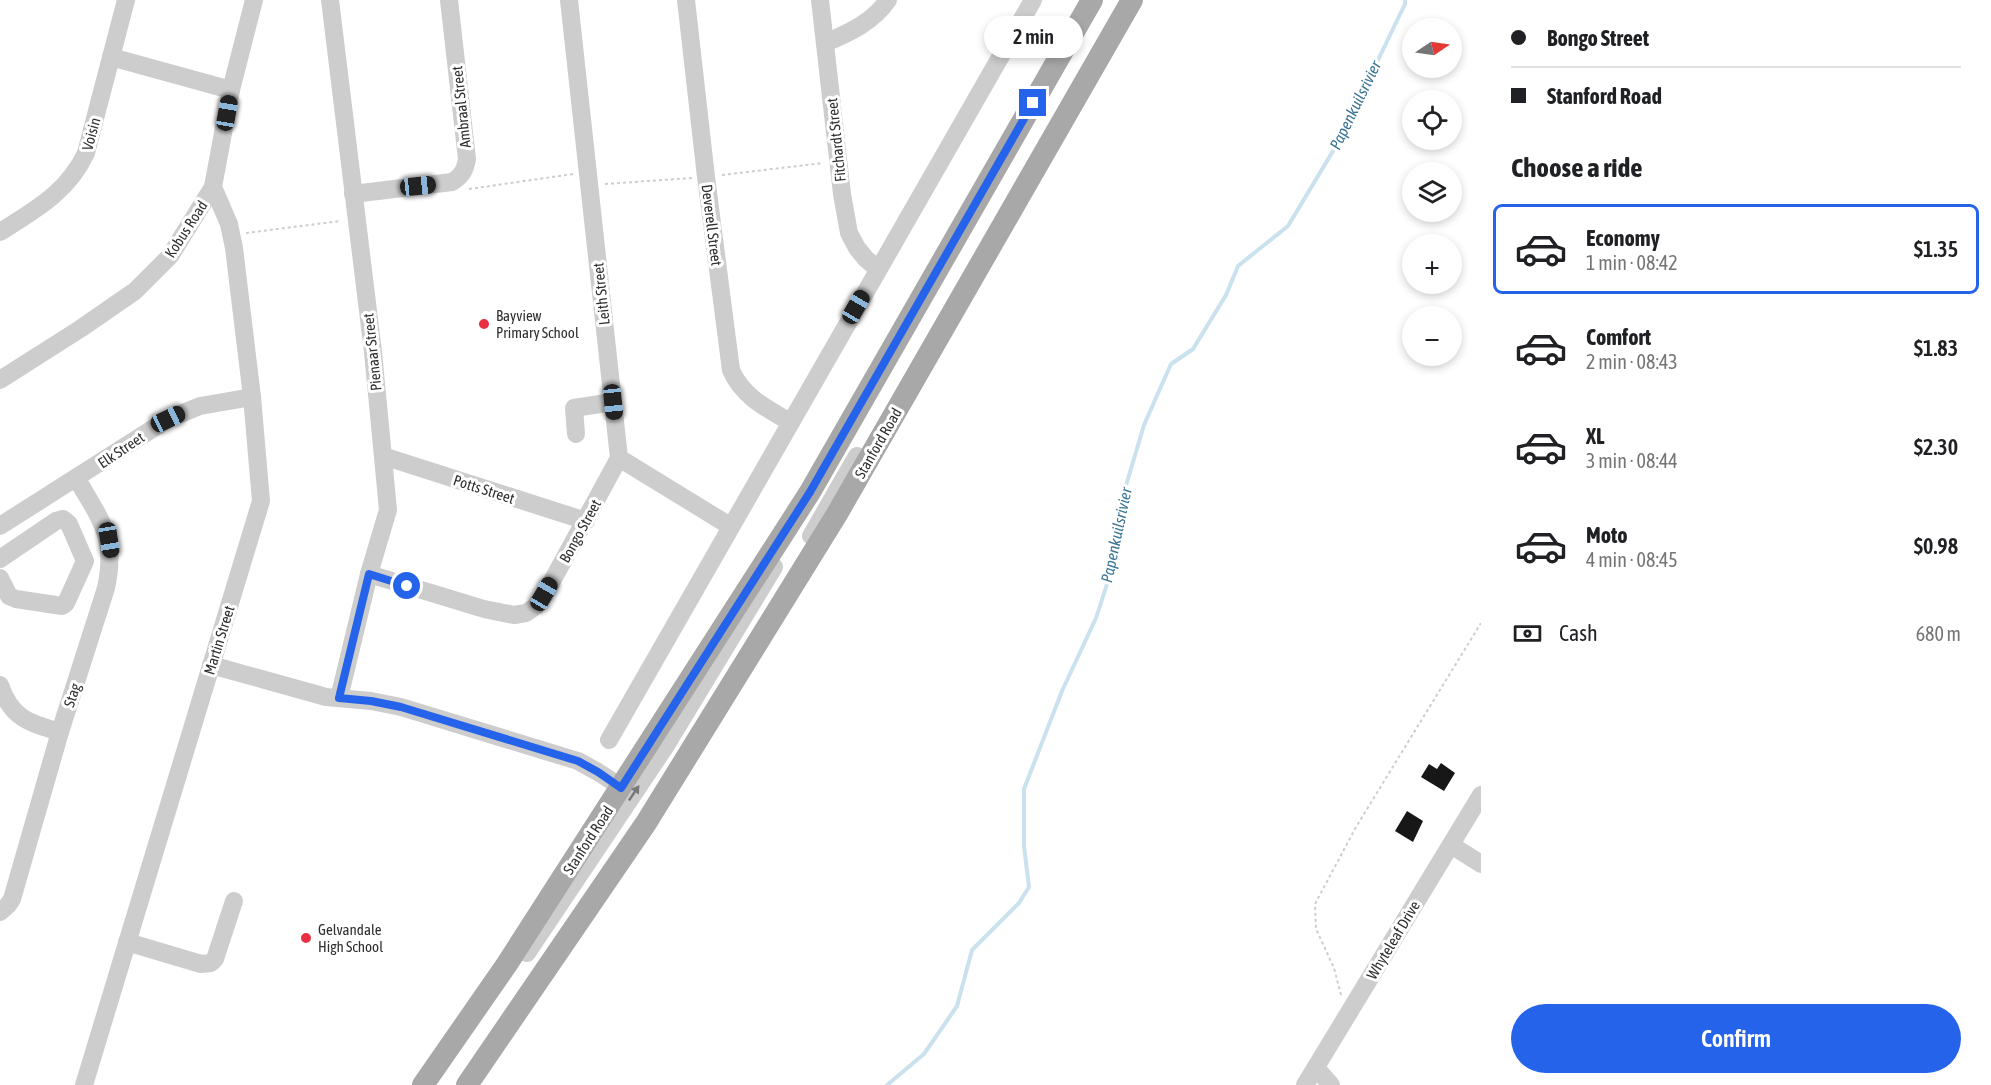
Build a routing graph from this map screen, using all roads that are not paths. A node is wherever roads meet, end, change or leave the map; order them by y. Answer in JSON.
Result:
{"nodes":[{"id":1,"x":126,"y":0,"type":"edge"},
{"id":2,"x":254,"y":0,"type":"edge"},
{"id":3,"x":330,"y":0,"type":"edge"},
{"id":4,"x":449,"y":0,"type":"edge"},
{"id":5,"x":569,"y":0,"type":"edge"},
{"id":6,"x":686,"y":0,"type":"edge"},
{"id":7,"x":820,"y":0,"type":"edge"},
{"id":8,"x":888,"y":0,"type":"edge"},
{"id":9,"x":1033,"y":0,"type":"edge"},
{"id":10,"x":1092,"y":0,"type":"edge"},
{"id":11,"x":1100,"y":0,"type":"edge"},
{"id":12,"x":1121,"y":0,"type":"edge"},
{"id":13,"x":1132,"y":0,"type":"edge"},
{"id":14,"x":825,"y":43,"type":"junction"},
{"id":15,"x":111,"y":57,"type":"junction"},
{"id":16,"x":231,"y":90,"type":"junction"},
{"id":17,"x":213,"y":187,"type":"junction"},
{"id":18,"x":353,"y":194,"type":"junction"},
{"id":19,"x":0,"y":232,"type":"edge"},
{"id":20,"x":878,"y":269,"type":"junction"},
{"id":21,"x":0,"y":380,"type":"edge"},
{"id":22,"x":252,"y":397,"type":"junction"},
{"id":23,"x":613,"y":402,"type":"junction"},
{"id":24,"x":790,"y":422,"type":"junction"},
{"id":25,"x":576,"y":434,"type":"dead end"},
{"id":26,"x":382,"y":456,"type":"junction"},
{"id":27,"x":619,"y":458,"type":"junction"},
{"id":28,"x":77,"y":479,"type":"junction"},
{"id":29,"x":586,"y":521,"type":"junction"},
{"id":30,"x":0,"y":526,"type":"edge"},
{"id":31,"x":730,"y":526,"type":"junction"},
{"id":32,"x":0,"y":559,"type":"edge"},
{"id":33,"x":369,"y":574,"type":"junction"},
{"id":34,"x":0,"y":578,"type":"edge"},
{"id":35,"x":211,"y":665,"type":"junction"},
{"id":36,"x":0,"y":685,"type":"edge"},
{"id":37,"x":339,"y":698,"type":"junction"},
{"id":38,"x":60,"y":732,"type":"junction"},
{"id":39,"x":609,"y":740,"type":"dead end"},
{"id":40,"x":621,"y":788,"type":"junction"},
{"id":41,"x":1481,"y":795,"type":"edge"},
{"id":42,"x":1451,"y":845,"type":"junction"},
{"id":43,"x":1481,"y":864,"type":"edge"},
{"id":44,"x":234,"y":901,"type":"dead end"},
{"id":45,"x":0,"y":912,"type":"edge"},
{"id":46,"x":127,"y":942,"type":"junction"},
{"id":47,"x":1316,"y":1068,"type":"junction"},
{"id":48,"x":84,"y":1085,"type":"edge"},
{"id":49,"x":423,"y":1085,"type":"edge"},
{"id":50,"x":436,"y":1085,"type":"edge"},
{"id":51,"x":456,"y":1085,"type":"edge"},
{"id":52,"x":468,"y":1085,"type":"edge"},
{"id":53,"x":1305,"y":1085,"type":"edge"},
{"id":54,"x":1331,"y":1085,"type":"edge"}],
"edges":[{"from":1,"to":15,"type":"street","name":"Voisin"},
{"from":2,"to":16,"type":"street","name":"Kobus Road"},
{"from":3,"to":18,"type":"street","name":"Pienaar Street"},
{"from":4,"to":18,"type":"street","name":"Ambraal Street"},
{"from":5,"to":23,"type":"street","name":"Leith Street"},
{"from":6,"to":24,"type":"street","name":"Deverell Street"},
{"from":7,"to":14,"type":"street","name":"Fitchardt Street"},
{"from":8,"to":14,"type":"street"},
{"from":9,"to":20,"type":"street"},
{"from":10,"to":40,"type":"main road","name":"Stanford Road"},
{"from":50,"to":11,"type":"street","one_way":true},
{"from":12,"to":51,"type":"street"},
{"from":13,"to":52,"type":"main road","name":"Stanford Road"},
{"from":14,"to":20,"type":"street","name":"Fitchardt Street"},
{"from":15,"to":16,"type":"street"},
{"from":15,"to":19,"type":"street","name":"Voisin"},
{"from":16,"to":17,"type":"street","name":"Kobus Road"},
{"from":17,"to":21,"type":"street","name":"Kobus Road"},
{"from":17,"to":22,"type":"street","name":"Martin Street"},
{"from":18,"to":26,"type":"street","name":"Pienaar Street"},
{"from":20,"to":24,"type":"street"},
{"from":22,"to":28,"type":"street","name":"Elk Street"},
{"from":22,"to":35,"type":"street","name":"Martin Street"},
{"from":23,"to":25,"type":"street"},
{"from":23,"to":27,"type":"street","name":"Leith Street"},
{"from":24,"to":31,"type":"street"},
{"from":26,"to":29,"type":"street","name":"Potts Street"},
{"from":26,"to":33,"type":"street","name":"Pienaar Street"},
{"from":27,"to":29,"type":"street","name":"Bongo Street"},
{"from":27,"to":31,"type":"street"},
{"from":28,"to":30,"type":"street","name":"Elk Street"},
{"from":28,"to":38,"type":"street","name":"Stag"},
{"from":29,"to":33,"type":"street","name":"Bongo Street"},
{"from":31,"to":39,"type":"street"},
{"from":32,"to":34,"type":"street"},
{"from":33,"to":37,"type":"street","name":"Pienaar Street"},
{"from":35,"to":37,"type":"street"},
{"from":35,"to":46,"type":"street","name":"Martin Street"},
{"from":36,"to":38,"type":"street"},
{"from":37,"to":40,"type":"street"},
{"from":38,"to":45,"type":"street","name":"Stag"},
{"from":40,"to":49,"type":"main road","name":"Stanford Road"},
{"from":41,"to":42,"type":"street","name":"Whyteleaf Drive"},
{"from":42,"to":43,"type":"street"},
{"from":42,"to":47,"type":"street","name":"Whyteleaf Drive"},
{"from":44,"to":46,"type":"street"},
{"from":46,"to":48,"type":"street","name":"Martin Street"},
{"from":47,"to":53,"type":"street","name":"Whyteleaf Drive"},
{"from":47,"to":54,"type":"street"}]}
